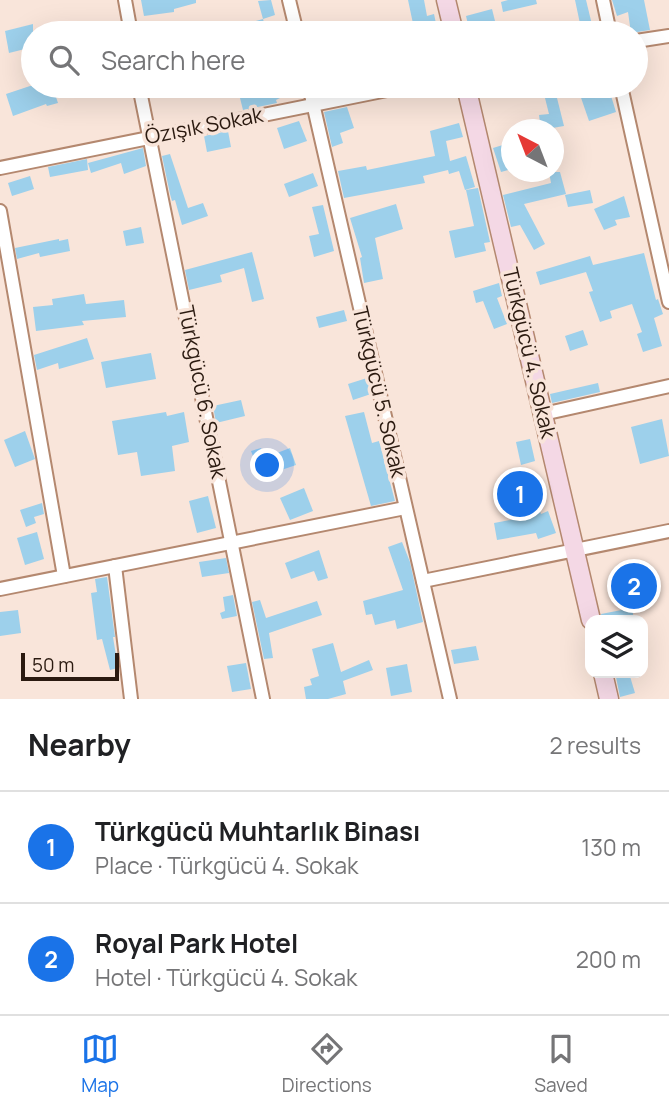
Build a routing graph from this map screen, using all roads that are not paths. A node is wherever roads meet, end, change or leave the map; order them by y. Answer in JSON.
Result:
{"nodes":[{"id":1,"x":125,"y":0,"type":"edge"},
{"id":2,"x":289,"y":0,"type":"edge"},
{"id":3,"x":446,"y":0,"type":"edge"},
{"id":4,"x":603,"y":0,"type":"edge"},
{"id":5,"x":129,"y":21,"type":"edge"},
{"id":6,"x":294,"y":21,"type":"edge"},
{"id":7,"x":451,"y":21,"type":"edge"},
{"id":8,"x":607,"y":21,"type":"edge"},
{"id":9,"x":669,"y":36,"type":"edge"},
{"id":10,"x":648,"y":39,"type":"edge"},
{"id":11,"x":142,"y":98,"type":"edge"},
{"id":12,"x":312,"y":98,"type":"edge"},
{"id":13,"x":344,"y":98,"type":"edge"},
{"id":14,"x":469,"y":98,"type":"edge"},
{"id":15,"x":624,"y":98,"type":"edge"},
{"id":16,"x":313,"y":104,"type":"junction"},
{"id":17,"x":151,"y":137,"type":"junction"},
{"id":18,"x":0,"y":168,"type":"edge"},
{"id":19,"x":0,"y":211,"type":"edge"},
{"id":20,"x":669,"y":302,"type":"edge"},
{"id":21,"x":669,"y":386,"type":"edge"},
{"id":22,"x":543,"y":414,"type":"junction"},
{"id":23,"x":405,"y":508,"type":"junction"},
{"id":24,"x":669,"y":531,"type":"edge"},
{"id":25,"x":232,"y":542,"type":"junction"},
{"id":26,"x":575,"y":549,"type":"junction"},
{"id":27,"x":115,"y":566,"type":"junction"},
{"id":28,"x":64,"y":576,"type":"junction"},
{"id":29,"x":423,"y":581,"type":"junction"},
{"id":30,"x":0,"y":589,"type":"edge"},
{"id":31,"x":590,"y":615,"type":"edge"},
{"id":32,"x":604,"y":678,"type":"edge"},
{"id":33,"x":131,"y":699,"type":"edge"},
{"id":34,"x":263,"y":699,"type":"edge"},
{"id":35,"x":450,"y":699,"type":"edge"},
{"id":36,"x":609,"y":699,"type":"edge"}],
"edges":[{"from":1,"to":5,"type":"street"},
{"from":2,"to":6,"type":"street"},
{"from":3,"to":7,"type":"main road"},
{"from":4,"to":8,"type":"street"},
{"from":9,"to":10,"type":"street"},
{"from":11,"to":17,"type":"street","name":"Türkgücü 6. Sokak"},
{"from":12,"to":16,"type":"street","name":"Türkgücü 5. Sokak"},
{"from":13,"to":16,"type":"street","name":"Özışık Sokak"},
{"from":14,"to":22,"type":"main road","name":"Türkgücü 4. Sokak"},
{"from":15,"to":20,"type":"street"},
{"from":16,"to":17,"type":"street","name":"Özışık Sokak"},
{"from":16,"to":23,"type":"street","name":"Türkgücü 5. Sokak"},
{"from":17,"to":18,"type":"street","name":"Özışık Sokak"},
{"from":17,"to":25,"type":"street","name":"Türkgücü 6. Sokak"},
{"from":19,"to":28,"type":"street"},
{"from":21,"to":22,"type":"street"},
{"from":22,"to":26,"type":"main road","name":"Türkgücü 4. Sokak"},
{"from":23,"to":25,"type":"street"},
{"from":23,"to":29,"type":"street","name":"Türkgücü 5. Sokak"},
{"from":24,"to":26,"type":"street"},
{"from":25,"to":27,"type":"street"},
{"from":25,"to":34,"type":"street","name":"Türkgücü 6. Sokak"},
{"from":26,"to":29,"type":"street"},
{"from":26,"to":31,"type":"main road","name":"Türkgücü 4. Sokak"},
{"from":27,"to":28,"type":"street"},
{"from":27,"to":33,"type":"street"},
{"from":28,"to":30,"type":"street"},
{"from":29,"to":35,"type":"street","name":"Türkgücü 5. Sokak"},
{"from":32,"to":36,"type":"main road"}]}
